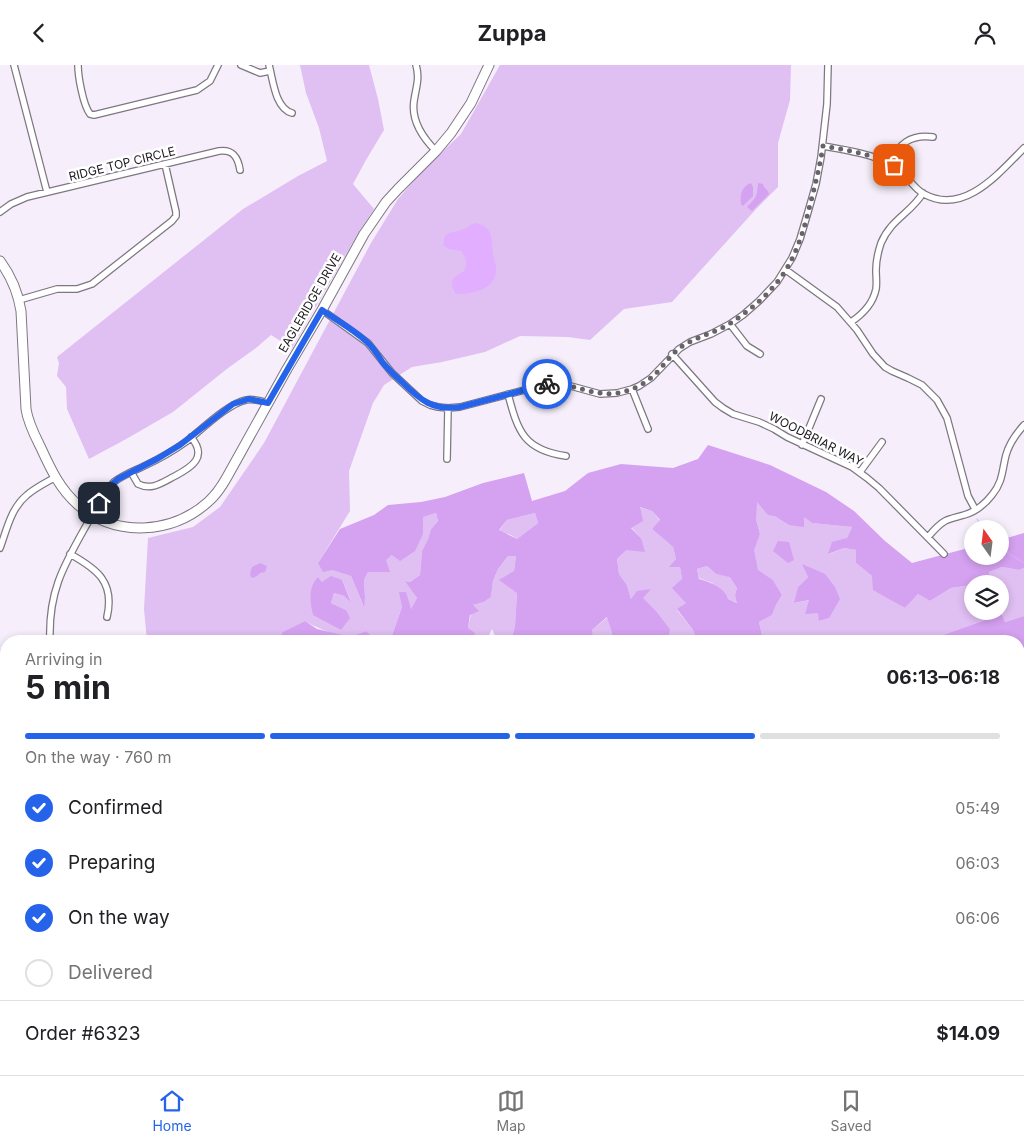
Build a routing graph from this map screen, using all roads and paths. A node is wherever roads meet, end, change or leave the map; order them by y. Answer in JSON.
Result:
{"nodes":[{"id":1,"x":14,"y":65,"type":"edge"},
{"id":2,"x":78,"y":65,"type":"edge"},
{"id":3,"x":218,"y":65,"type":"edge"},
{"id":4,"x":241,"y":65,"type":"edge"},
{"id":5,"x":416,"y":65,"type":"edge"},
{"id":6,"x":489,"y":65,"type":"edge"},
{"id":7,"x":828,"y":65,"type":"edge"},
{"id":8,"x":269,"y":68,"type":"edge"},
{"id":9,"x":292,"y":113,"type":"dead end"},
{"id":10,"x":933,"y":137,"type":"dead end"},
{"id":11,"x":823,"y":146,"type":"junction"},
{"id":12,"x":1024,"y":147,"type":"edge"},
{"id":13,"x":436,"y":151,"type":"junction"},
{"id":14,"x":889,"y":163,"type":"junction"},
{"id":15,"x":165,"y":164,"type":"junction"},
{"id":16,"x":240,"y":170,"type":"dead end"},
{"id":17,"x":47,"y":192,"type":"junction"},
{"id":18,"x":923,"y":193,"type":"junction"},
{"id":19,"x":0,"y":212,"type":"edge"},
{"id":20,"x":0,"y":261,"type":"edge"},
{"id":21,"x":786,"y":270,"type":"junction"},
{"id":22,"x":19,"y":300,"type":"junction"},
{"id":23,"x":322,"y":310,"type":"junction"},
{"id":24,"x":851,"y":322,"type":"junction"},
{"id":25,"x":730,"y":324,"type":"junction"},
{"id":26,"x":760,"y":353,"type":"dead end"},
{"id":27,"x":672,"y":354,"type":"junction"},
{"id":28,"x":632,"y":389,"type":"junction"},
{"id":29,"x":508,"y":394,"type":"junction"},
{"id":30,"x":821,"y":399,"type":"dead end"},
{"id":31,"x":268,"y":403,"type":"junction"},
{"id":32,"x":448,"y":409,"type":"junction"},
{"id":33,"x":1024,"y":425,"type":"edge"},
{"id":34,"x":648,"y":429,"type":"dead end"},
{"id":35,"x":191,"y":437,"type":"junction"},
{"id":36,"x":882,"y":442,"type":"dead end"},
{"id":37,"x":802,"y":445,"type":"junction"},
{"id":38,"x":566,"y":457,"type":"dead end"},
{"id":39,"x":447,"y":459,"type":"dead end"},
{"id":40,"x":131,"y":472,"type":"junction"},
{"id":41,"x":860,"y":472,"type":"junction"},
{"id":42,"x":54,"y":478,"type":"junction"},
{"id":43,"x":975,"y":509,"type":"junction"},
{"id":44,"x":92,"y":515,"type":"junction"},
{"id":45,"x":928,"y":537,"type":"junction"},
{"id":46,"x":0,"y":548,"type":"edge"},
{"id":47,"x":70,"y":554,"type":"junction"},
{"id":48,"x":944,"y":554,"type":"dead end"},
{"id":49,"x":107,"y":617,"type":"dead end"},
{"id":50,"x":50,"y":635,"type":"edge"}],
"edges":[{"from":1,"to":17,"type":"street"},
{"from":2,"to":3,"type":"street"},
{"from":4,"to":8,"type":"street"},
{"from":5,"to":13,"type":"street"},
{"from":6,"to":13,"type":"main road","name":"EAGLERIDGE DRIVE"},
{"from":7,"to":11,"type":"street"},
{"from":8,"to":9,"type":"street"},
{"from":10,"to":14,"type":"street"},
{"from":11,"to":14,"type":"street"},
{"from":11,"to":21,"type":"street"},
{"from":12,"to":18,"type":"street"},
{"from":13,"to":23,"type":"main road","name":"EAGLERIDGE DRIVE"},
{"from":14,"to":18,"type":"street"},
{"from":15,"to":16,"type":"street","name":"RIDGE TOP CIRCLE"},
{"from":15,"to":17,"type":"street","name":"RIDGE TOP CIRCLE"},
{"from":15,"to":22,"type":"street"},
{"from":17,"to":19,"type":"street","name":"RIDGE TOP CIRCLE"},
{"from":18,"to":24,"type":"street"},
{"from":20,"to":22,"type":"main road","name":"EAGLERIDGE DRIVE"},
{"from":21,"to":24,"type":"street"},
{"from":21,"to":25,"type":"street"},
{"from":22,"to":42,"type":"main road","name":"EAGLERIDGE DRIVE"},
{"from":23,"to":31,"type":"main road","name":"EAGLERIDGE DRIVE"},
{"from":23,"to":32,"type":"street"},
{"from":24,"to":43,"type":"street"},
{"from":25,"to":26,"type":"street"},
{"from":25,"to":27,"type":"street"},
{"from":27,"to":28,"type":"street"},
{"from":27,"to":37,"type":"street","name":"WOODBRIAR WAY"},
{"from":28,"to":29,"type":"street"},
{"from":28,"to":34,"type":"street"},
{"from":29,"to":32,"type":"street"},
{"from":29,"to":38,"type":"street"},
{"from":30,"to":37,"type":"street"},
{"from":31,"to":35,"type":"street"},
{"from":31,"to":44,"type":"main road","name":"EAGLERIDGE DRIVE"},
{"from":32,"to":39,"type":"street"},
{"from":33,"to":43,"type":"street"},
{"from":35,"to":40,"type":"street"},
{"from":35,"to":40,"type":"street"},
{"from":36,"to":41,"type":"street"},
{"from":37,"to":41,"type":"street","name":"WOODBRIAR WAY"},
{"from":40,"to":44,"type":"street"},
{"from":41,"to":45,"type":"street","name":"WOODBRIAR WAY"},
{"from":42,"to":44,"type":"main road","name":"EAGLERIDGE DRIVE"},
{"from":42,"to":46,"type":"street"},
{"from":43,"to":45,"type":"street"},
{"from":44,"to":47,"type":"street"},
{"from":45,"to":48,"type":"street","name":"WOODBRIAR WAY"},
{"from":47,"to":49,"type":"street"},
{"from":47,"to":50,"type":"street"}]}
